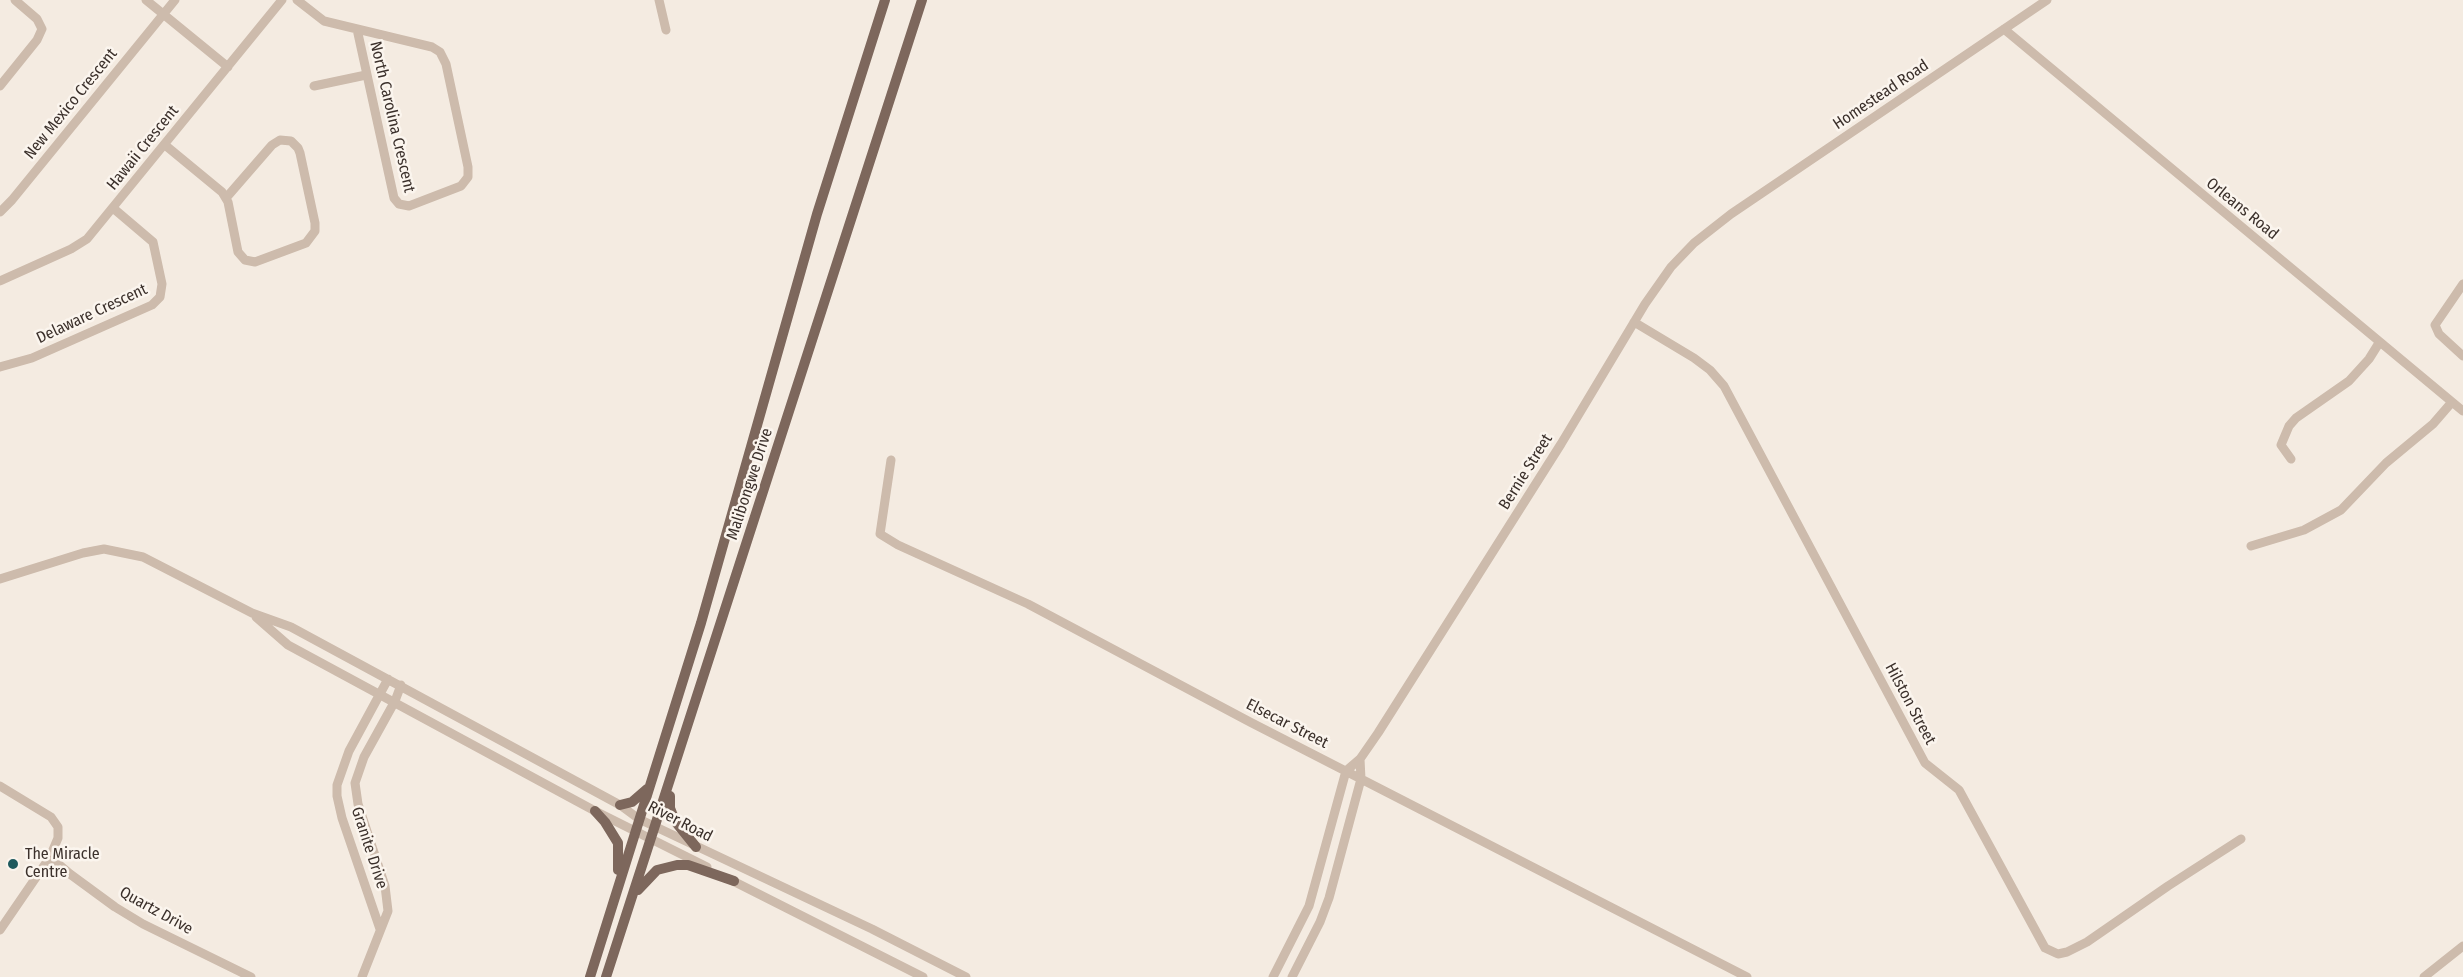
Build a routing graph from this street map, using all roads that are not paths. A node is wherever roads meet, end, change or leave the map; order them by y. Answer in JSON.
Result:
{"nodes":[{"id":1,"x":15,"y":0,"type":"edge"},
{"id":2,"x":146,"y":0,"type":"edge"},
{"id":3,"x":175,"y":0,"type":"edge"},
{"id":4,"x":282,"y":0,"type":"edge"},
{"id":5,"x":297,"y":0,"type":"edge"},
{"id":6,"x":659,"y":0,"type":"edge"},
{"id":7,"x":885,"y":0,"type":"edge"},
{"id":8,"x":922,"y":0,"type":"edge"},
{"id":9,"x":2046,"y":0,"type":"edge"},
{"id":10,"x":163,"y":14,"type":"junction"},
{"id":11,"x":2004,"y":29,"type":"junction"},
{"id":12,"x":357,"y":30,"type":"junction"},
{"id":13,"x":666,"y":30,"type":"dead end"},
{"id":14,"x":228,"y":67,"type":"junction"},
{"id":15,"x":366,"y":75,"type":"junction"},
{"id":16,"x":0,"y":86,"type":"edge"},
{"id":17,"x":314,"y":86,"type":"dead end"},
{"id":18,"x":165,"y":145,"type":"junction"},
{"id":19,"x":226,"y":198,"type":"junction"},
{"id":20,"x":113,"y":208,"type":"junction"},
{"id":21,"x":0,"y":212,"type":"edge"},
{"id":22,"x":1731,"y":213,"type":"joint"},
{"id":23,"x":0,"y":281,"type":"edge"},
{"id":24,"x":2463,"y":284,"type":"edge"},
{"id":25,"x":1634,"y":322,"type":"junction"},
{"id":26,"x":2379,"y":343,"type":"junction"},
{"id":27,"x":2463,"y":356,"type":"edge"},
{"id":28,"x":0,"y":367,"type":"edge"},
{"id":29,"x":2452,"y":402,"type":"junction"},
{"id":30,"x":2463,"y":411,"type":"edge"},
{"id":31,"x":2291,"y":459,"type":"dead end"},
{"id":32,"x":891,"y":460,"type":"dead end"},
{"id":33,"x":2251,"y":546,"type":"dead end"},
{"id":34,"x":0,"y":579,"type":"edge"},
{"id":35,"x":252,"y":613,"type":"junction"},
{"id":36,"x":388,"y":679,"type":"junction"},
{"id":37,"x":401,"y":685,"type":"junction"},
{"id":38,"x":380,"y":694,"type":"junction"},
{"id":39,"x":395,"y":701,"type":"junction"},
{"id":40,"x":1360,"y":759,"type":"junction"},
{"id":41,"x":1346,"y":771,"type":"junction"},
{"id":42,"x":1361,"y":779,"type":"junction"},
{"id":43,"x":670,"y":784,"type":"junction"},
{"id":44,"x":0,"y":786,"type":"edge"},
{"id":45,"x":648,"y":789,"type":"junction"},
{"id":46,"x":620,"y":805,"type":"junction"},
{"id":47,"x":595,"y":812,"type":"junction"},
{"id":48,"x":639,"y":819,"type":"junction"},
{"id":49,"x":656,"y":828,"type":"junction"},
{"id":50,"x":634,"y":831,"type":"junction"},
{"id":51,"x":652,"y":839,"type":"junction"},
{"id":52,"x":2241,"y":839,"type":"dead end"},
{"id":53,"x":696,"y":847,"type":"junction"},
{"id":54,"x":50,"y":857,"type":"junction"},
{"id":55,"x":734,"y":881,"type":"junction"},
{"id":56,"x":616,"y":894,"type":"junction"},
{"id":57,"x":633,"y":898,"type":"junction"},
{"id":58,"x":380,"y":929,"type":"junction"},
{"id":59,"x":0,"y":930,"type":"edge"},
{"id":60,"x":2463,"y":946,"type":"edge"},
{"id":61,"x":251,"y":977,"type":"edge"},
{"id":62,"x":362,"y":977,"type":"edge"},
{"id":63,"x":590,"y":977,"type":"edge"},
{"id":64,"x":606,"y":977,"type":"edge"},
{"id":65,"x":923,"y":977,"type":"edge"},
{"id":66,"x":966,"y":977,"type":"edge"},
{"id":67,"x":1273,"y":977,"type":"edge"},
{"id":68,"x":1292,"y":977,"type":"edge"},
{"id":69,"x":1747,"y":977,"type":"edge"},
{"id":70,"x":2424,"y":977,"type":"edge"}],
"edges":[{"from":1,"to":16,"type":"street"},
{"from":2,"to":10,"type":"street"},
{"from":3,"to":10,"type":"street","name":"New Mexico Crescent"},
{"from":4,"to":14,"type":"street","name":"Hawaii Crescent"},
{"from":5,"to":12,"type":"street","name":"North Carolina Crescent"},
{"from":6,"to":13,"type":"street"},
{"from":7,"to":45,"type":"main road","name":"Malibongwe Drive"},
{"from":8,"to":43,"type":"main road","name":"Malibongwe Drive"},
{"from":9,"to":11,"type":"street","name":"Homestead Road"},
{"from":10,"to":14,"type":"street"},
{"from":10,"to":21,"type":"street","name":"New Mexico Crescent"},
{"from":11,"to":22,"type":"street","name":"Homestead Road"},
{"from":11,"to":26,"type":"street","name":"Orleans Road"},
{"from":12,"to":15,"type":"street","name":"North Carolina Crescent"},
{"from":12,"to":15,"type":"street","name":"North Carolina Crescent"},
{"from":14,"to":18,"type":"street","name":"Hawaii Crescent"},
{"from":15,"to":17,"type":"street"},
{"from":18,"to":19,"type":"street"},
{"from":18,"to":20,"type":"street","name":"Hawaii Crescent"},
{"from":19,"to":19,"type":"street"},
{"from":20,"to":23,"type":"street","name":"Hawaii Crescent"},
{"from":20,"to":28,"type":"street","name":"Delaware Crescent"},
{"from":22,"to":25,"type":"street","name":"Bernie Street"},
{"from":24,"to":27,"type":"street"},
{"from":25,"to":40,"type":"street","name":"Bernie Street"},
{"from":25,"to":52,"type":"street","name":"Hilston Street"},
{"from":26,"to":29,"type":"street","name":"Orleans Road"},
{"from":26,"to":31,"type":"street"},
{"from":29,"to":30,"type":"street","name":"Orleans Road"},
{"from":29,"to":33,"type":"street"},
{"from":32,"to":41,"type":"street","name":"Elsecar Street"},
{"from":34,"to":35,"type":"street"},
{"from":35,"to":36,"type":"street","name":"River Road"},
{"from":35,"to":38,"type":"street","name":"River Road"},
{"from":36,"to":37,"type":"street","name":"River Road"},
{"from":36,"to":38,"type":"street","name":"Granite Drive"},
{"from":37,"to":39,"type":"street","name":"Granite Drive"},
{"from":37,"to":46,"type":"street","name":"River Road"},
{"from":38,"to":39,"type":"street","name":"River Road"},
{"from":38,"to":58,"type":"street","name":"Granite Drive"},
{"from":39,"to":47,"type":"street","name":"River Road"},
{"from":39,"to":58,"type":"street","name":"Granite Drive"},
{"from":40,"to":41,"type":"street","name":"Bernie Street"},
{"from":40,"to":42,"type":"street"},
{"from":41,"to":42,"type":"street","name":"Elsecar Street"},
{"from":41,"to":67,"type":"street"},
{"from":42,"to":68,"type":"street"},
{"from":42,"to":69,"type":"street","name":"Elsecar Street"},
{"from":43,"to":49,"type":"main road","name":"Malibongwe Drive"},
{"from":43,"to":53,"type":"main road"},
{"from":44,"to":54,"type":"street"},
{"from":45,"to":46,"type":"main road"},
{"from":45,"to":48,"type":"main road","name":"Malibongwe Drive"},
{"from":46,"to":48,"type":"street","name":"River Road"},
{"from":47,"to":50,"type":"street","name":"River Road"},
{"from":47,"to":56,"type":"main road"},
{"from":48,"to":49,"type":"street","name":"River Road"},
{"from":48,"to":50,"type":"main road","name":"Malibongwe Drive"},
{"from":49,"to":51,"type":"main road","name":"Malibongwe Drive"},
{"from":49,"to":53,"type":"street","name":"River Road"},
{"from":50,"to":51,"type":"street","name":"River Road"},
{"from":50,"to":56,"type":"main road","name":"Malibongwe Drive"},
{"from":51,"to":55,"type":"street","name":"River Road"},
{"from":51,"to":57,"type":"main road","name":"Malibongwe Drive"},
{"from":53,"to":66,"type":"street","name":"River Road"},
{"from":54,"to":59,"type":"street"},
{"from":54,"to":61,"type":"street","name":"Quartz Drive"},
{"from":55,"to":57,"type":"main road"},
{"from":55,"to":65,"type":"street","name":"River Road"},
{"from":56,"to":63,"type":"main road","name":"Malibongwe Drive"},
{"from":57,"to":64,"type":"main road","name":"Malibongwe Drive"},
{"from":58,"to":62,"type":"street","name":"Granite Drive"},
{"from":60,"to":70,"type":"street"}]}
